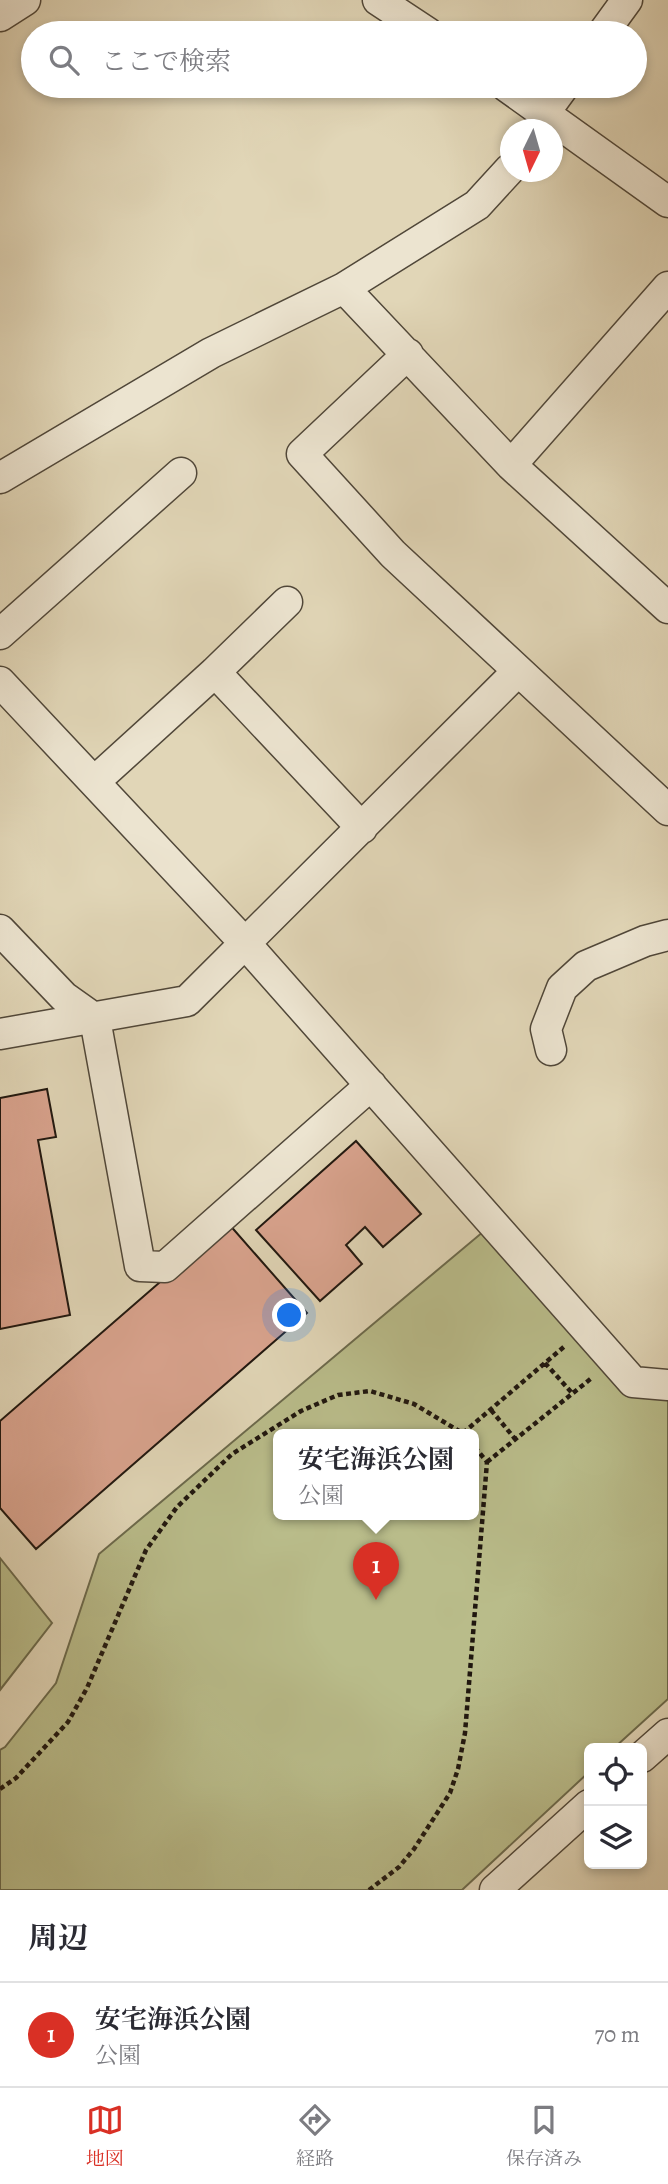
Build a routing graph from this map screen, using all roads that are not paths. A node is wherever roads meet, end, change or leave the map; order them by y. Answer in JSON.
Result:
{"nodes":[{"id":1,"x":25,"y":0,"type":"edge"},
{"id":2,"x":378,"y":0,"type":"edge"},
{"id":3,"x":627,"y":0,"type":"edge"},
{"id":4,"x":0,"y":16,"type":"edge"},
{"id":5,"x":410,"y":21,"type":"edge"},
{"id":6,"x":612,"y":21,"type":"edge"},
{"id":7,"x":522,"y":98,"type":"edge"},
{"id":8,"x":559,"y":98,"type":"edge"},
{"id":9,"x":549,"y":119,"type":"edge"},
{"id":10,"x":550,"y":119,"type":"edge"},
{"id":11,"x":563,"y":129,"type":"edge"},
{"id":12,"x":500,"y":180,"type":"edge"},
{"id":13,"x":668,"y":202,"type":"edge"},
{"id":14,"x":668,"y":287,"type":"edge"},
{"id":15,"x":344,"y":288,"type":"junction"},
{"id":16,"x":408,"y":354,"type":"junction"},
{"id":17,"x":511,"y":466,"type":"junction"},
{"id":18,"x":181,"y":474,"type":"dead end"},
{"id":19,"x":0,"y":478,"type":"edge"},
{"id":20,"x":287,"y":602,"type":"dead end"},
{"id":21,"x":668,"y":608,"type":"edge"},
{"id":22,"x":0,"y":634,"type":"edge"},
{"id":23,"x":215,"y":671,"type":"junction"},
{"id":24,"x":517,"y":672,"type":"junction"},
{"id":25,"x":0,"y":682,"type":"edge"},
{"id":26,"x":94,"y":782,"type":"junction"},
{"id":27,"x":668,"y":810,"type":"edge"},
{"id":28,"x":362,"y":828,"type":"junction"},
{"id":29,"x":0,"y":930,"type":"edge"},
{"id":30,"x":668,"y":935,"type":"edge"},
{"id":31,"x":244,"y":942,"type":"junction"},
{"id":32,"x":94,"y":1019,"type":"junction"},
{"id":33,"x":0,"y":1034,"type":"edge"},
{"id":34,"x":551,"y":1050,"type":"dead end"},
{"id":35,"x":371,"y":1085,"type":"junction"},
{"id":36,"x":668,"y":1385,"type":"edge"},
{"id":37,"x":668,"y":1734,"type":"edge"},
{"id":38,"x":647,"y":1753,"type":"edge"},
{"id":39,"x":588,"y":1806,"type":"edge"},
{"id":40,"x":495,"y":1890,"type":"edge"}],
"edges":[{"from":1,"to":4,"type":"street"},
{"from":2,"to":5,"type":"street"},
{"from":3,"to":6,"type":"street"},
{"from":7,"to":9,"type":"street"},
{"from":8,"to":10,"type":"street"},
{"from":11,"to":13,"type":"street"},
{"from":12,"to":15,"type":"street"},
{"from":14,"to":17,"type":"street"},
{"from":15,"to":16,"type":"street"},
{"from":15,"to":19,"type":"street"},
{"from":16,"to":17,"type":"street"},
{"from":16,"to":24,"type":"street"},
{"from":17,"to":21,"type":"street"},
{"from":18,"to":22,"type":"street"},
{"from":20,"to":23,"type":"street"},
{"from":23,"to":26,"type":"street"},
{"from":23,"to":28,"type":"street"},
{"from":24,"to":27,"type":"street"},
{"from":24,"to":28,"type":"street"},
{"from":25,"to":26,"type":"street"},
{"from":26,"to":31,"type":"street"},
{"from":28,"to":31,"type":"street"},
{"from":29,"to":32,"type":"street"},
{"from":30,"to":34,"type":"street"},
{"from":31,"to":32,"type":"street"},
{"from":31,"to":35,"type":"street"},
{"from":32,"to":33,"type":"street"},
{"from":32,"to":35,"type":"street"},
{"from":35,"to":36,"type":"street"},
{"from":37,"to":38,"type":"street"},
{"from":39,"to":40,"type":"street"}]}
